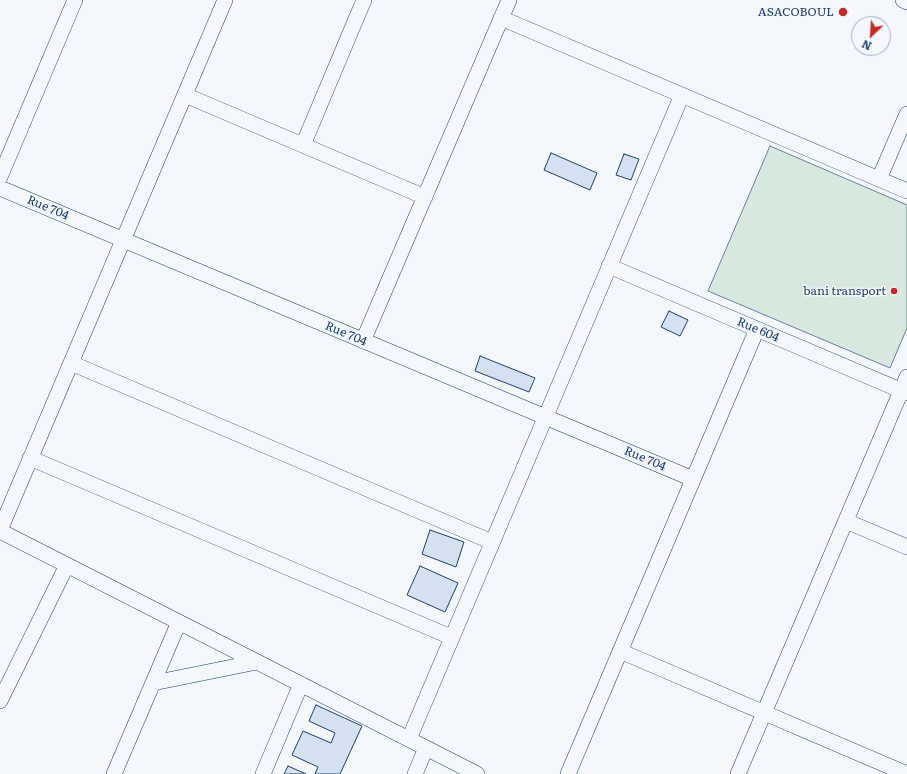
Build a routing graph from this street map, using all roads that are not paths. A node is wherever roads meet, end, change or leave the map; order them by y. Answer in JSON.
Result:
{"nodes":[{"id":1,"x":75,"y":0,"type":"edge"},
{"id":2,"x":225,"y":0,"type":"edge"},
{"id":3,"x":364,"y":0,"type":"edge"},
{"id":4,"x":509,"y":0,"type":"edge"},
{"id":5,"x":903,"y":0,"type":"edge"},
{"id":6,"x":907,"y":2,"type":"edge"},
{"id":7,"x":501,"y":18,"type":"junction"},
{"id":8,"x":185,"y":95,"type":"junction"},
{"id":9,"x":682,"y":95,"type":"junction"},
{"id":10,"x":907,"y":114,"type":"edge"},
{"id":11,"x":303,"y":145,"type":"junction"},
{"id":12,"x":0,"y":177,"type":"edge"},
{"id":13,"x":879,"y":179,"type":"junction"},
{"id":14,"x":0,"y":188,"type":"edge"},
{"id":15,"x":907,"y":191,"type":"edge"},
{"id":16,"x":425,"y":197,"type":"junction"},
{"id":17,"x":123,"y":240,"type":"junction"},
{"id":18,"x":609,"y":266,"type":"junction"},
{"id":19,"x":757,"y":329,"type":"junction"},
{"id":20,"x":364,"y":341,"type":"junction"},
{"id":21,"x":71,"y":363,"type":"junction"},
{"id":22,"x":905,"y":387,"type":"edge"},
{"id":23,"x":545,"y":417,"type":"junction"},
{"id":24,"x":30,"y":458,"type":"junction"},
{"id":25,"x":693,"y":479,"type":"junction"},
{"id":26,"x":846,"y":521,"type":"junction"},
{"id":27,"x":0,"y":530,"type":"edge"},
{"id":28,"x":492,"y":542,"type":"junction"},
{"id":29,"x":907,"y":547,"type":"edge"},
{"id":30,"x":67,"y":565,"type":"junction"},
{"id":31,"x":179,"y":622,"type":"junction"},
{"id":32,"x":452,"y":637,"type":"junction"},
{"id":33,"x":620,"y":651,"type":"junction"},
{"id":34,"x":257,"y":662,"type":"junction"},
{"id":35,"x":4,"y":681,"type":"edge"},
{"id":36,"x":153,"y":683,"type":"junction"},
{"id":37,"x":301,"y":684,"type":"junction"},
{"id":38,"x":0,"y":701,"type":"edge"},
{"id":39,"x":764,"y":713,"type":"junction"},
{"id":40,"x":408,"y":739,"type":"junction"},
{"id":41,"x":426,"y":748,"type":"junction"},
{"id":42,"x":114,"y":774,"type":"edge"},
{"id":43,"x":263,"y":774,"type":"edge"},
{"id":44,"x":415,"y":774,"type":"edge"},
{"id":45,"x":477,"y":774,"type":"edge"},
{"id":46,"x":568,"y":774,"type":"edge"},
{"id":47,"x":738,"y":774,"type":"edge"},
{"id":48,"x":907,"y":774,"type":"edge"}],
"edges":[{"from":1,"to":12,"type":"street"},
{"from":2,"to":8,"type":"street"},
{"from":3,"to":11,"type":"street"},
{"from":4,"to":7,"type":"street"},
{"from":5,"to":6,"type":"street"},
{"from":7,"to":9,"type":"street"},
{"from":7,"to":16,"type":"street"},
{"from":8,"to":11,"type":"street"},
{"from":8,"to":17,"type":"street"},
{"from":9,"to":13,"type":"street"},
{"from":9,"to":18,"type":"street"},
{"from":10,"to":13,"type":"street"},
{"from":11,"to":16,"type":"street"},
{"from":13,"to":15,"type":"street"},
{"from":14,"to":17,"type":"street","name":"Rue 704"},
{"from":16,"to":20,"type":"street"},
{"from":17,"to":20,"type":"street","name":"Rue 704"},
{"from":17,"to":21,"type":"street"},
{"from":18,"to":19,"type":"street","name":"Rue 604"},
{"from":18,"to":23,"type":"street"},
{"from":19,"to":22,"type":"street","name":"Rue 604"},
{"from":19,"to":25,"type":"street"},
{"from":20,"to":23,"type":"street","name":"Rue 704"},
{"from":21,"to":24,"type":"street"},
{"from":21,"to":28,"type":"street"},
{"from":22,"to":26,"type":"street"},
{"from":23,"to":25,"type":"street","name":"Rue 704"},
{"from":23,"to":28,"type":"street"},
{"from":24,"to":27,"type":"street"},
{"from":24,"to":32,"type":"street"},
{"from":25,"to":33,"type":"street"},
{"from":26,"to":29,"type":"street"},
{"from":26,"to":39,"type":"street"},
{"from":27,"to":30,"type":"street"},
{"from":28,"to":32,"type":"street"},
{"from":30,"to":31,"type":"street"},
{"from":30,"to":35,"type":"street"},
{"from":31,"to":34,"type":"street"},
{"from":31,"to":36,"type":"street"},
{"from":32,"to":40,"type":"street"},
{"from":33,"to":39,"type":"street"},
{"from":33,"to":46,"type":"street"},
{"from":34,"to":36,"type":"street"},
{"from":34,"to":37,"type":"street"},
{"from":35,"to":38,"type":"street"},
{"from":36,"to":42,"type":"street"},
{"from":37,"to":40,"type":"street"},
{"from":37,"to":43,"type":"street"},
{"from":39,"to":47,"type":"street"},
{"from":39,"to":48,"type":"street"},
{"from":40,"to":41,"type":"street"},
{"from":41,"to":44,"type":"street"},
{"from":41,"to":45,"type":"street"}]}
